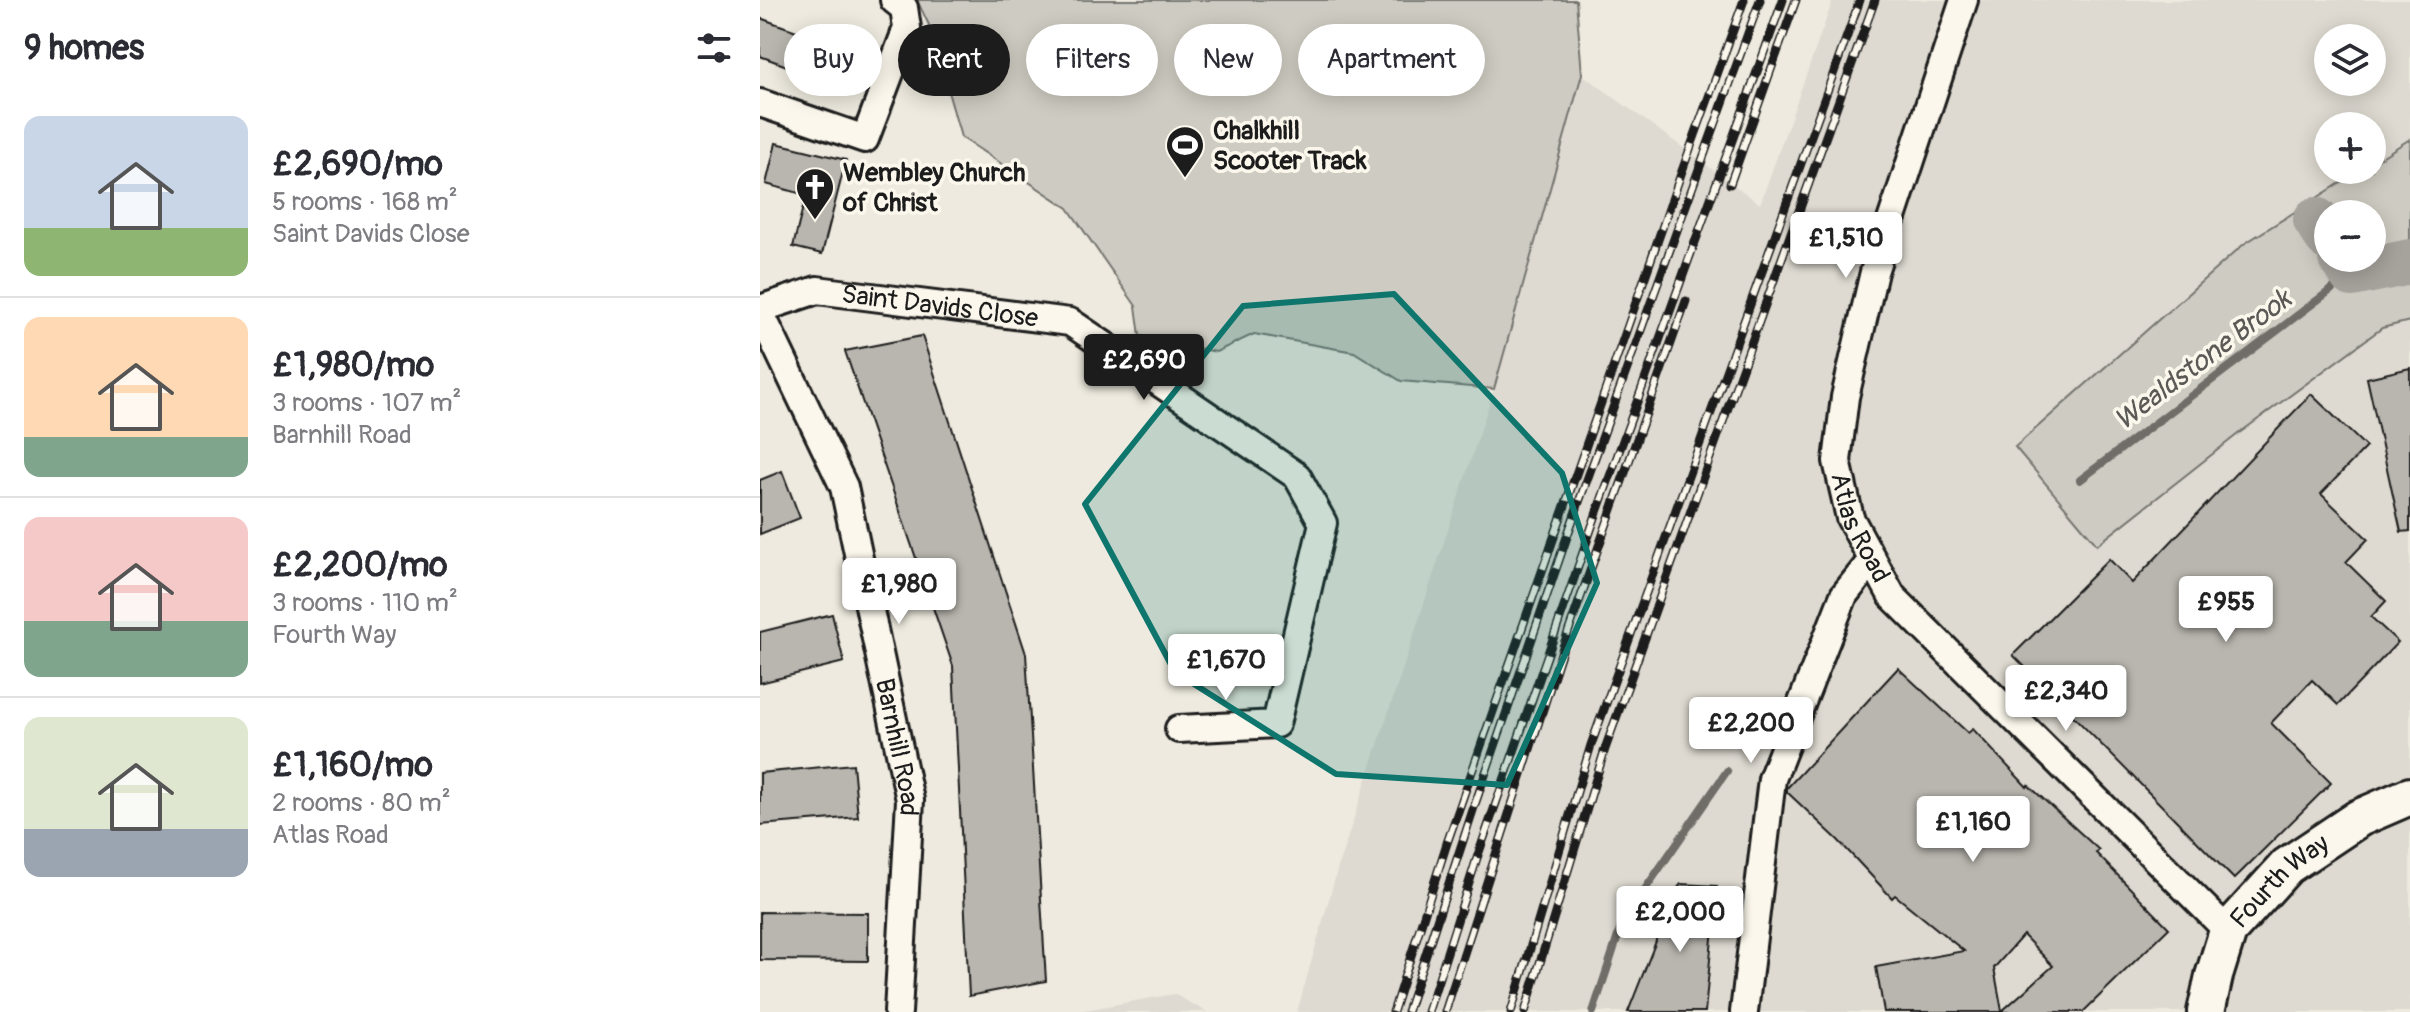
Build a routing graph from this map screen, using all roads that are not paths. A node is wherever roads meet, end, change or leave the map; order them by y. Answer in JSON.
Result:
{"nodes":[{"id":1,"x":894,"y":0,"type":"edge"},
{"id":2,"x":1964,"y":0,"type":"edge"},
{"id":3,"x":760,"y":103,"type":"edge"},
{"id":4,"x":760,"y":311,"type":"edge"},
{"id":5,"x":1872,"y":560,"type":"junction"},
{"id":6,"x":1179,"y":729,"type":"dead end"},
{"id":7,"x":2410,"y":796,"type":"edge"},
{"id":8,"x":2228,"y":931,"type":"junction"},
{"id":9,"x":898,"y":1012,"type":"edge"},
{"id":10,"x":1744,"y":1012,"type":"edge"},
{"id":11,"x":2206,"y":1012,"type":"edge"}],
"edges":[{"from":1,"to":3,"type":"street"},
{"from":2,"to":5,"type":"street","name":"Atlas Road"},
{"from":4,"to":6,"type":"street","name":"Saint Davids Close"},
{"from":4,"to":9,"type":"street","name":"Barnhill Road"},
{"from":5,"to":8,"type":"street","name":"Atlas Road"},
{"from":5,"to":10,"type":"street"},
{"from":7,"to":8,"type":"main road","name":"Fourth Way"},
{"from":8,"to":11,"type":"main road","name":"Fourth Way"}]}
